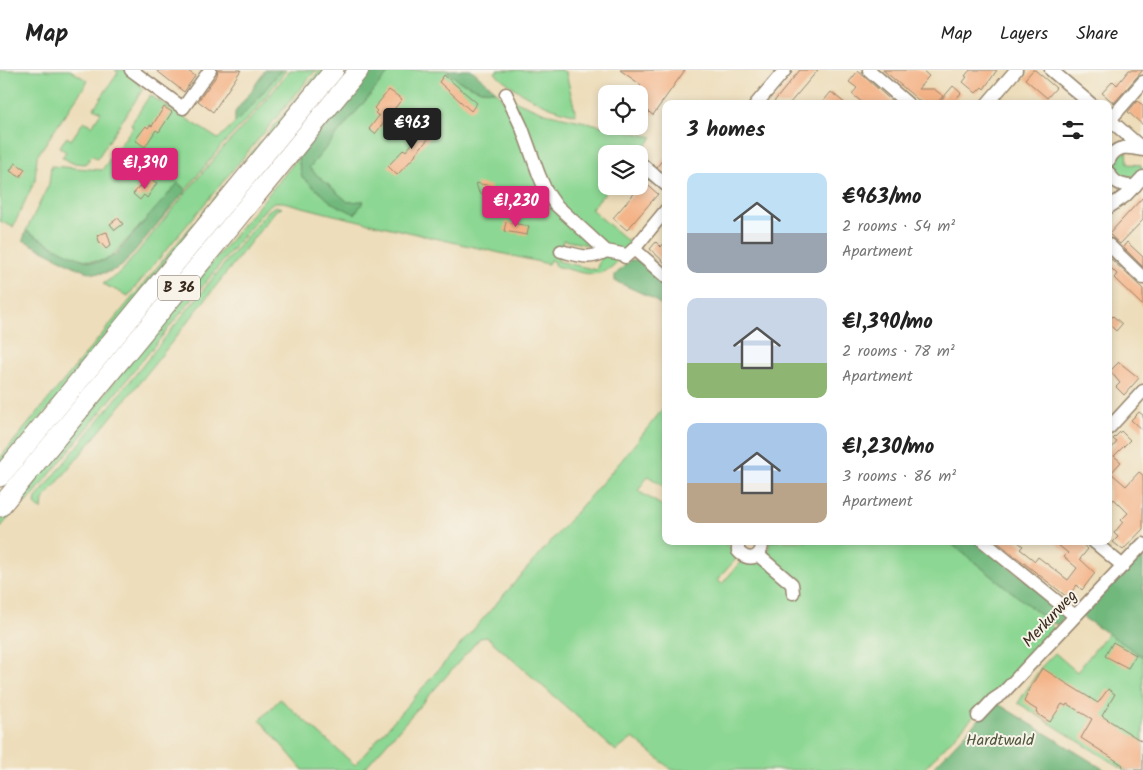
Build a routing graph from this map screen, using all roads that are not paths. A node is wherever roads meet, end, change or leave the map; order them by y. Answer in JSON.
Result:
{"nodes":[{"id":1,"x":132,"y":70,"type":"edge"},
{"id":2,"x":210,"y":70,"type":"edge"},
{"id":3,"x":334,"y":70,"type":"edge"},
{"id":4,"x":359,"y":70,"type":"edge"},
{"id":5,"x":785,"y":70,"type":"edge"},
{"id":6,"x":869,"y":70,"type":"edge"},
{"id":7,"x":1016,"y":70,"type":"edge"},
{"id":8,"x":1051,"y":70,"type":"edge"},
{"id":9,"x":1143,"y":82,"type":"edge"},
{"id":10,"x":506,"y":94,"type":"dead end"},
{"id":11,"x":759,"y":100,"type":"edge"},
{"id":12,"x":903,"y":100,"type":"edge"},
{"id":13,"x":990,"y":100,"type":"edge"},
{"id":14,"x":1086,"y":100,"type":"edge"},
{"id":15,"x":1112,"y":117,"type":"edge"},
{"id":16,"x":1112,"y":123,"type":"edge"},
{"id":17,"x":1143,"y":149,"type":"edge"},
{"id":18,"x":1112,"y":154,"type":"edge"},
{"id":19,"x":648,"y":170,"type":"edge"},
{"id":20,"x":1112,"y":178,"type":"edge"},
{"id":21,"x":662,"y":182,"type":"edge"},
{"id":22,"x":1139,"y":182,"type":"edge"},
{"id":23,"x":1112,"y":205,"type":"edge"},
{"id":24,"x":662,"y":215,"type":"edge"},
{"id":25,"x":1112,"y":248,"type":"edge"},
{"id":26,"x":634,"y":249,"type":"junction"},
{"id":27,"x":561,"y":250,"type":"dead end"},
{"id":28,"x":606,"y":251,"type":"junction"},
{"id":29,"x":662,"y":274,"type":"edge"},
{"id":30,"x":1143,"y":278,"type":"edge"},
{"id":31,"x":1143,"y":391,"type":"edge"},
{"id":32,"x":1112,"y":425,"type":"edge"},
{"id":33,"x":0,"y":477,"type":"edge"},
{"id":34,"x":0,"y":506,"type":"edge"},
{"id":35,"x":1143,"y":544,"type":"edge"},
{"id":36,"x":738,"y":545,"type":"edge"},
{"id":37,"x":762,"y":545,"type":"edge"},
{"id":38,"x":988,"y":545,"type":"edge"},
{"id":39,"x":1098,"y":545,"type":"edge"},
{"id":40,"x":758,"y":555,"type":"junction"},
{"id":41,"x":1123,"y":566,"type":"junction"},
{"id":42,"x":794,"y":593,"type":"dead end"},
{"id":43,"x":1075,"y":616,"type":"junction"},
{"id":44,"x":978,"y":716,"type":"dead end"}],
"edges":[{"from":1,"to":2,"type":"street"},
{"from":3,"to":33,"type":"highway","number":"B 36"},
{"from":4,"to":34,"type":"highway","number":"B 36"},
{"from":5,"to":11,"type":"street"},
{"from":6,"to":12,"type":"street"},
{"from":7,"to":13,"type":"street"},
{"from":8,"to":14,"type":"street"},
{"from":9,"to":15,"type":"street"},
{"from":10,"to":28,"type":"street"},
{"from":16,"to":17,"type":"street"},
{"from":17,"to":18,"type":"street"},
{"from":19,"to":21,"type":"street"},
{"from":20,"to":22,"type":"street"},
{"from":22,"to":23,"type":"street"},
{"from":24,"to":26,"type":"street"},
{"from":25,"to":30,"type":"street"},
{"from":26,"to":28,"type":"street"},
{"from":26,"to":29,"type":"street"},
{"from":27,"to":28,"type":"street"},
{"from":31,"to":32,"type":"street"},
{"from":35,"to":41,"type":"street","name":"Merkurweg"},
{"from":36,"to":40,"type":"street"},
{"from":37,"to":40,"type":"street"},
{"from":38,"to":43,"type":"street"},
{"from":39,"to":41,"type":"street"},
{"from":40,"to":42,"type":"street"},
{"from":41,"to":43,"type":"street","name":"Merkurweg"},
{"from":43,"to":44,"type":"street","name":"Merkurweg"}]}
